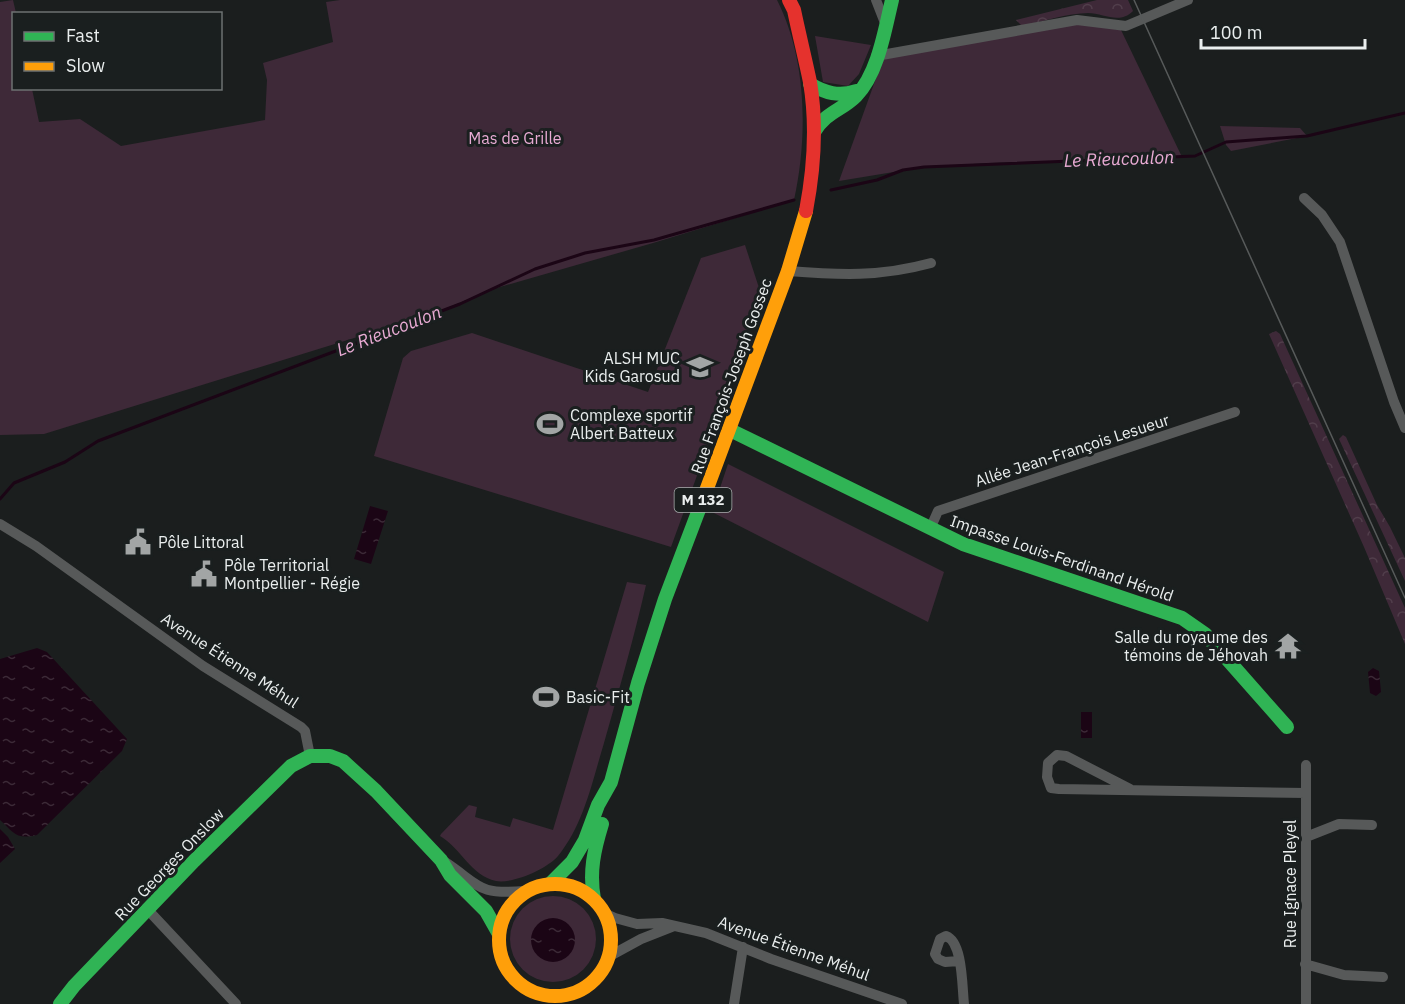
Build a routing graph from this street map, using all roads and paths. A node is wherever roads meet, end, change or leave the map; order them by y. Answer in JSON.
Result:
{"nodes":[{"id":1,"x":789,"y":0,"type":"edge"},
{"id":2,"x":876,"y":0,"type":"edge"},
{"id":3,"x":892,"y":0,"type":"edge"},
{"id":4,"x":1188,"y":0,"type":"edge"},
{"id":5,"x":885,"y":23,"type":"junction"},
{"id":6,"x":876,"y":56,"type":"junction"},
{"id":7,"x":810,"y":84,"type":"junction"},
{"id":8,"x":865,"y":84,"type":"junction"},
{"id":9,"x":813,"y":132,"type":"junction"},
{"id":10,"x":1304,"y":198,"type":"dead end"},
{"id":11,"x":931,"y":263,"type":"dead end"},
{"id":12,"x":788,"y":271,"type":"junction"},
{"id":13,"x":1235,"y":412,"type":"dead end"},
{"id":14,"x":1405,"y":428,"type":"edge"},
{"id":15,"x":730,"y":430,"type":"junction"},
{"id":16,"x":0,"y":524,"type":"edge"},
{"id":17,"x":930,"y":529,"type":"junction"},
{"id":18,"x":1287,"y":727,"type":"dead end"},
{"id":19,"x":310,"y":756,"type":"junction"},
{"id":20,"x":1306,"y":765,"type":"dead end"},
{"id":21,"x":611,"y":782,"type":"junction"},
{"id":22,"x":1130,"y":789,"type":"junction"},
{"id":23,"x":1306,"y":793,"type":"junction"},
{"id":24,"x":1372,"y":825,"type":"dead end"},
{"id":25,"x":1306,"y":837,"type":"junction"},
{"id":26,"x":441,"y":860,"type":"junction"},
{"id":27,"x":550,"y":884,"type":"junction"},
{"id":28,"x":525,"y":891,"type":"junction"},
{"id":29,"x":594,"y":899,"type":"junction"},
{"id":30,"x":148,"y":909,"type":"junction"},
{"id":31,"x":604,"y":913,"type":"junction"},
{"id":32,"x":674,"y":926,"type":"junction"},
{"id":33,"x":499,"y":934,"type":"junction"},
{"id":34,"x":743,"y":947,"type":"junction"},
{"id":35,"x":608,"y":957,"type":"junction"},
{"id":36,"x":959,"y":961,"type":"dead end"},
{"id":37,"x":1305,"y":964,"type":"junction"},
{"id":38,"x":1383,"y":977,"type":"dead end"},
{"id":39,"x":524,"y":987,"type":"junction"},
{"id":40,"x":567,"y":999,"type":"edge"},
{"id":41,"x":60,"y":1004,"type":"edge"},
{"id":42,"x":236,"y":1004,"type":"edge"},
{"id":43,"x":534,"y":1004,"type":"edge"},
{"id":44,"x":734,"y":1004,"type":"edge"},
{"id":45,"x":902,"y":1004,"type":"edge"},
{"id":46,"x":964,"y":1004,"type":"edge"},
{"id":47,"x":1306,"y":1004,"type":"edge"}],
"edges":[{"from":1,"to":7,"type":"street"},
{"from":2,"to":5,"type":"street"},
{"from":3,"to":5,"type":"street"},
{"from":4,"to":6,"type":"street"},
{"from":5,"to":6,"type":"street"},
{"from":6,"to":8,"type":"street"},
{"from":7,"to":8,"type":"street"},
{"from":7,"to":9,"type":"street","number":"M 132"},
{"from":8,"to":9,"type":"street"},
{"from":9,"to":12,"type":"street","name":"Rue François-Joseph Gossec","number":"M 132"},
{"from":10,"to":14,"type":"street"},
{"from":11,"to":12,"type":"street"},
{"from":12,"to":15,"type":"street","name":"Rue François-Joseph Gossec","number":"M 132"},
{"from":13,"to":17,"type":"street","name":"Allée Jean-François Lesueur"},
{"from":15,"to":17,"type":"street","name":"Impasse Louis-Ferdinand Hérold"},
{"from":15,"to":21,"type":"street","name":"Rue François-Joseph Gossec","number":"M 132"},
{"from":16,"to":19,"type":"street","name":"Avenue Étienne Méhul"},
{"from":17,"to":18,"type":"street","name":"Impasse Louis-Ferdinand Hérold"},
{"from":19,"to":26,"type":"street"},
{"from":19,"to":30,"type":"street","name":"Rue Georges Onslow"},
{"from":20,"to":23,"type":"street","name":"Rue Ignace Pleyel"},
{"from":21,"to":27,"type":"street","name":"Rue François-Joseph Gossec","number":"M 132"},
{"from":21,"to":29,"type":"street","name":"Rue François-Joseph Gossec","number":"M 132"},
{"from":22,"to":22,"type":"street"},
{"from":22,"to":23,"type":"street"},
{"from":23,"to":25,"type":"street","name":"Rue Ignace Pleyel"},
{"from":24,"to":25,"type":"street"},
{"from":25,"to":37,"type":"street","name":"Rue Ignace Pleyel"},
{"from":26,"to":28,"type":"street"},
{"from":26,"to":33,"type":"street"},
{"from":27,"to":28,"type":"street"},
{"from":27,"to":29,"type":"street"},
{"from":28,"to":33,"type":"street"},
{"from":29,"to":31,"type":"street"},
{"from":30,"to":41,"type":"street","name":"Rue Georges Onslow"},
{"from":30,"to":42,"type":"street"},
{"from":31,"to":32,"type":"street","name":"Avenue Étienne Méhul"},
{"from":31,"to":35,"type":"street"},
{"from":32,"to":34,"type":"street","name":"Avenue Étienne Méhul"},
{"from":32,"to":35,"type":"street"},
{"from":33,"to":39,"type":"street"},
{"from":34,"to":44,"type":"street"},
{"from":34,"to":45,"type":"street","name":"Avenue Étienne Méhul"},
{"from":35,"to":40,"type":"street"},
{"from":36,"to":46,"type":"street"},
{"from":37,"to":38,"type":"street"},
{"from":37,"to":47,"type":"street","name":"Rue Ignace Pleyel"},
{"from":39,"to":40,"type":"street"},
{"from":39,"to":43,"type":"street"}]}
